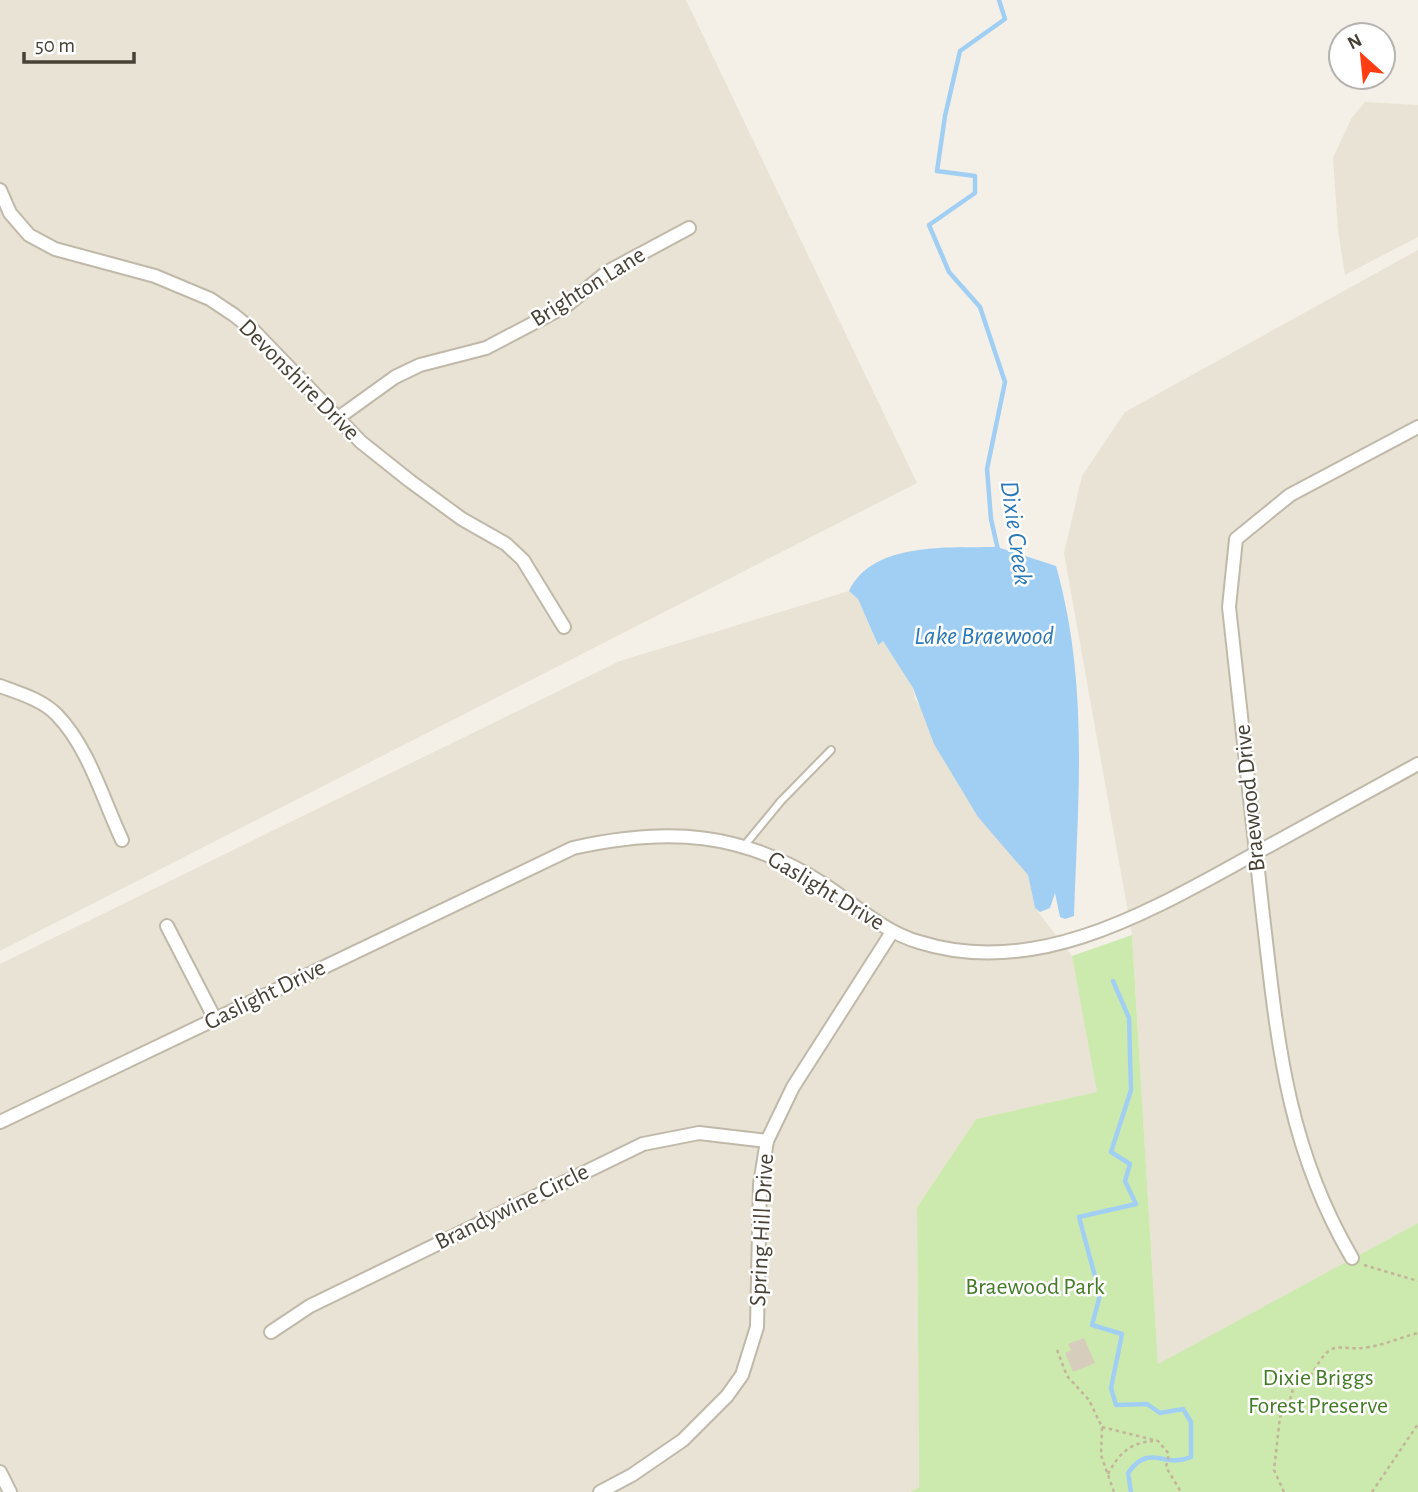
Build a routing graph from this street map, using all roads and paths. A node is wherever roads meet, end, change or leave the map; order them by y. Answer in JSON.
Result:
{"nodes":[{"id":1,"x":0,"y":190,"type":"edge"},
{"id":2,"x":689,"y":228,"type":"dead end"},
{"id":3,"x":338,"y":418,"type":"junction"},
{"id":4,"x":1418,"y":427,"type":"edge"},
{"id":5,"x":564,"y":627,"type":"dead end"},
{"id":6,"x":0,"y":686,"type":"edge"},
{"id":7,"x":831,"y":750,"type":"dead end"},
{"id":8,"x":1418,"y":764,"type":"edge"},
{"id":9,"x":122,"y":840,"type":"dead end"},
{"id":10,"x":744,"y":846,"type":"junction"},
{"id":11,"x":1256,"y":853,"type":"junction"},
{"id":12,"x":167,"y":926,"type":"dead end"},
{"id":13,"x":892,"y":932,"type":"junction"},
{"id":14,"x":215,"y":1019,"type":"junction"},
{"id":15,"x":0,"y":1122,"type":"edge"},
{"id":16,"x":767,"y":1141,"type":"junction"},
{"id":17,"x":1352,"y":1258,"type":"joint"},
{"id":18,"x":1418,"y":1281,"type":"edge"},
{"id":19,"x":271,"y":1332,"type":"dead end"},
{"id":20,"x":1418,"y":1333,"type":"edge"},
{"id":21,"x":1057,"y":1350,"type":"dead end"},
{"id":22,"x":1418,"y":1424,"type":"edge"},
{"id":23,"x":1102,"y":1427,"type":"junction"},
{"id":24,"x":1158,"y":1441,"type":"junction"},
{"id":25,"x":0,"y":1472,"type":"edge"},
{"id":26,"x":1108,"y":1474,"type":"junction"},
{"id":27,"x":10,"y":1492,"type":"edge"},
{"id":28,"x":600,"y":1492,"type":"edge"},
{"id":29,"x":1114,"y":1492,"type":"edge"},
{"id":30,"x":1181,"y":1492,"type":"edge"},
{"id":31,"x":1284,"y":1492,"type":"edge"},
{"id":32,"x":1372,"y":1492,"type":"edge"}],
"edges":[{"from":1,"to":3,"type":"street","name":"Devonshire Drive"},
{"from":2,"to":3,"type":"street","name":"Brighton Lane"},
{"from":3,"to":5,"type":"street","name":"Devonshire Drive"},
{"from":4,"to":11,"type":"street","name":"Braewood Drive"},
{"from":6,"to":9,"type":"street"},
{"from":7,"to":10,"type":"lane"},
{"from":8,"to":11,"type":"street","name":"Gaslight Drive"},
{"from":10,"to":13,"type":"street","name":"Gaslight Drive"},
{"from":10,"to":14,"type":"street","name":"Gaslight Drive"},
{"from":11,"to":13,"type":"street","name":"Gaslight Drive"},
{"from":11,"to":17,"type":"street","name":"Braewood Drive"},
{"from":12,"to":14,"type":"street"},
{"from":13,"to":16,"type":"street","name":"Spring Hill Drive"},
{"from":14,"to":15,"type":"street","name":"Gaslight Drive"},
{"from":16,"to":19,"type":"street","name":"Brandywine Circle"},
{"from":16,"to":28,"type":"street","name":"Spring Hill Drive"},
{"from":17,"to":18,"type":"path"},
{"from":20,"to":31,"type":"path"},
{"from":21,"to":23,"type":"path"},
{"from":22,"to":32,"type":"path"},
{"from":23,"to":24,"type":"path"},
{"from":23,"to":26,"type":"path"},
{"from":24,"to":26,"type":"path"},
{"from":24,"to":30,"type":"path"},
{"from":25,"to":27,"type":"street"},
{"from":26,"to":29,"type":"path"}]}
